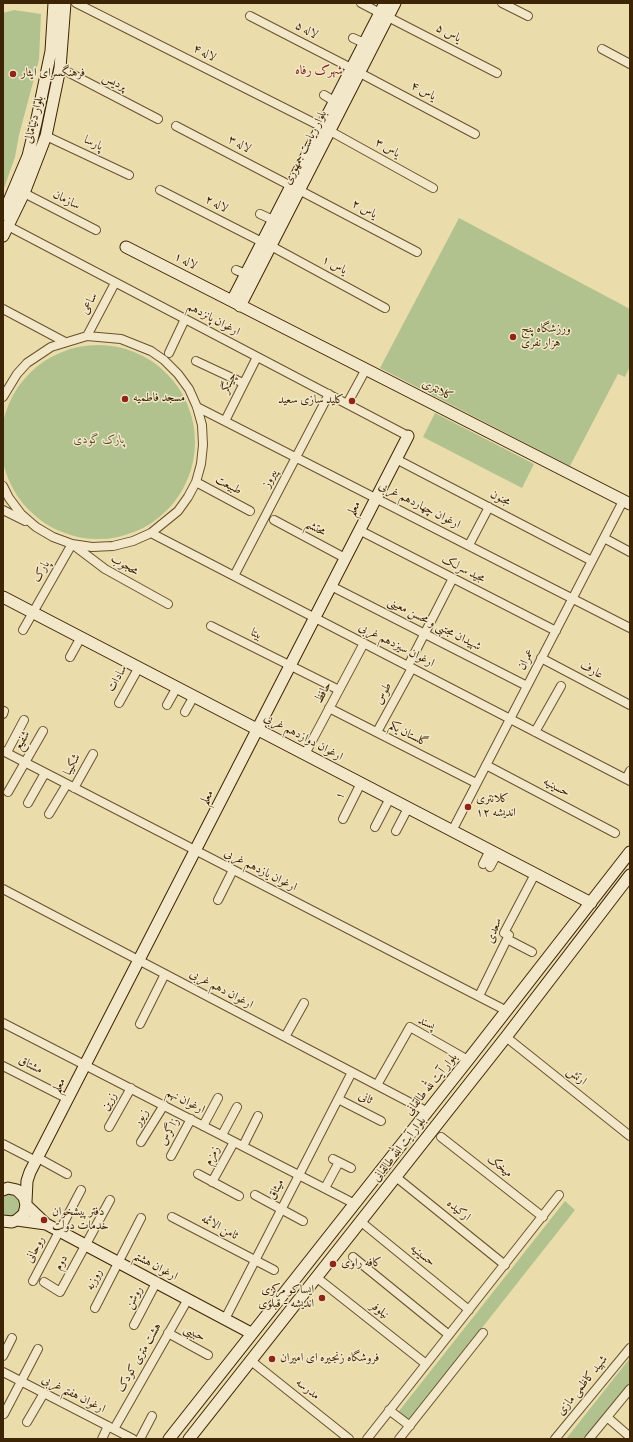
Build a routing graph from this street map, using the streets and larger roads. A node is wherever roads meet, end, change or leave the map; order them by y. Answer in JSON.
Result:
{"nodes":[{"id":1,"x":54,"y":3,"type":"edge"},
{"id":2,"x":65,"y":3,"type":"edge"},
{"id":3,"x":76,"y":3,"type":"edge"},
{"id":4,"x":361,"y":3,"type":"edge"},
{"id":5,"x":395,"y":3,"type":"edge"},
{"id":6,"x":502,"y":3,"type":"edge"},
{"id":7,"x":384,"y":11,"type":"edge"},
{"id":8,"x":250,"y":16,"type":"dead end"},
{"id":9,"x":528,"y":16,"type":"dead end"},
{"id":10,"x":353,"y":38,"type":"dead end"},
{"id":11,"x":364,"y":43,"type":"junction"},
{"id":12,"x":602,"y":49,"type":"dead end"},
{"id":13,"x":630,"y":64,"type":"edge"},
{"id":14,"x":60,"y":68,"type":"junction"},
{"id":15,"x":355,"y":70,"type":"junction"},
{"id":16,"x":497,"y":73,"type":"dead end"},
{"id":17,"x":324,"y":95,"type":"dead end"},
{"id":18,"x":334,"y":101,"type":"junction"},
{"id":19,"x":332,"y":116,"type":"junction"},
{"id":20,"x":158,"y":119,"type":"dead end"},
{"id":21,"x":176,"y":126,"type":"dead end"},
{"id":22,"x":323,"y":133,"type":"junction"},
{"id":23,"x":475,"y":134,"type":"dead end"},
{"id":24,"x":46,"y":136,"type":"junction"},
{"id":25,"x":129,"y":175,"type":"dead end"},
{"id":26,"x":295,"y":188,"type":"junction"},
{"id":27,"x":433,"y":188,"type":"dead end"},
{"id":28,"x":160,"y":190,"type":"dead end"},
{"id":29,"x":24,"y":193,"type":"junction"},
{"id":30,"x":4,"y":212,"type":"edge"},
{"id":31,"x":260,"y":214,"type":"dead end"},
{"id":32,"x":273,"y":220,"type":"junction"},
{"id":33,"x":96,"y":230,"type":"dead end"},
{"id":34,"x":5,"y":231,"type":"edge"},
{"id":35,"x":266,"y":244,"type":"junction"},
{"id":36,"x":126,"y":247,"type":"dead end"},
{"id":37,"x":417,"y":252,"type":"dead end"},
{"id":38,"x":115,"y":283,"type":"junction"},
{"id":39,"x":236,"y":304,"type":"junction"},
{"id":40,"x":385,"y":308,"type":"dead end"},
{"id":41,"x":3,"y":309,"type":"edge"},
{"id":42,"x":185,"y":319,"type":"junction"},
{"id":43,"x":87,"y":336,"type":"junction"},
{"id":44,"x":65,"y":342,"type":"junction"},
{"id":45,"x":169,"y":353,"type":"dead end"},
{"id":46,"x":257,"y":357,"type":"junction"},
{"id":47,"x":196,"y":361,"type":"dead end"},
{"id":48,"x":366,"y":369,"type":"junction"},
{"id":49,"x":244,"y":383,"type":"junction"},
{"id":50,"x":6,"y":384,"type":"edge"},
{"id":51,"x":329,"y":394,"type":"junction"},
{"id":52,"x":3,"y":396,"type":"edge"},
{"id":53,"x":348,"y":404,"type":"junction"},
{"id":54,"x":197,"y":407,"type":"junction"},
{"id":55,"x":225,"y":421,"type":"junction"},
{"id":56,"x":408,"y":436,"type":"joint"},
{"id":57,"x":296,"y":457,"type":"junction"},
{"id":58,"x":396,"y":459,"type":"junction"},
{"id":59,"x":196,"y":482,"type":"junction"},
{"id":60,"x":3,"y":486,"type":"edge"},
{"id":61,"x":376,"y":498,"type":"junction"},
{"id":62,"x":627,"y":502,"type":"edge"},
{"id":63,"x":489,"y":507,"type":"junction"},
{"id":64,"x":3,"y":510,"type":"edge"},
{"id":65,"x":250,"y":511,"type":"dead end"},
{"id":66,"x":274,"y":520,"type":"dead end"},
{"id":67,"x":36,"y":527,"type":"junction"},
{"id":68,"x":359,"y":530,"type":"junction"},
{"id":69,"x":151,"y":533,"type":"junction"},
{"id":70,"x":604,"y":538,"type":"junction"},
{"id":71,"x":72,"y":544,"type":"junction"},
{"id":72,"x":469,"y":545,"type":"junction"},
{"id":73,"x":630,"y":552,"type":"edge"},
{"id":74,"x":345,"y":558,"type":"junction"},
{"id":75,"x":592,"y":561,"type":"junction"},
{"id":76,"x":234,"y":576,"type":"junction"},
{"id":77,"x":453,"y":578,"type":"junction"},
{"id":78,"x":331,"y":586,"type":"junction"},
{"id":79,"x":3,"y":596,"type":"edge"},
{"id":80,"x":573,"y":598,"type":"junction"},
{"id":81,"x":168,"y":604,"type":"dead end"},
{"id":82,"x":33,"y":612,"type":"junction"},
{"id":83,"x":315,"y":617,"type":"junction"},
{"id":84,"x":211,"y":626,"type":"dead end"},
{"id":85,"x":630,"y":628,"type":"edge"},
{"id":86,"x":23,"y":630,"type":"dead end"},
{"id":87,"x":556,"y":630,"type":"junction"},
{"id":88,"x":425,"y":634,"type":"junction"},
{"id":89,"x":81,"y":637,"type":"junction"},
{"id":90,"x":364,"y":643,"type":"junction"},
{"id":91,"x":70,"y":657,"type":"dead end"},
{"id":92,"x":542,"y":658,"type":"junction"},
{"id":93,"x":290,"y":666,"type":"junction"},
{"id":94,"x":139,"y":667,"type":"junction"},
{"id":95,"x":410,"y":667,"type":"junction"},
{"id":96,"x":527,"y":686,"type":"junction"},
{"id":97,"x":561,"y":686,"type":"dead end"},
{"id":98,"x":177,"y":687,"type":"junction"},
{"id":99,"x":339,"y":690,"type":"junction"},
{"id":100,"x":194,"y":696,"type":"junction"},
{"id":101,"x":119,"y":703,"type":"dead end"},
{"id":102,"x":167,"y":705,"type":"dead end"},
{"id":103,"x":630,"y":705,"type":"edge"},
{"id":104,"x":329,"y":708,"type":"junction"},
{"id":105,"x":185,"y":712,"type":"dead end"},
{"id":106,"x":510,"y":719,"type":"junction"},
{"id":107,"x":24,"y":720,"type":"dead end"},
{"id":108,"x":257,"y":729,"type":"junction"},
{"id":109,"x":43,"y":731,"type":"dead end"},
{"id":110,"x":377,"y":732,"type":"junction"},
{"id":111,"x":536,"y":732,"type":"junction"},
{"id":112,"x":5,"y":752,"type":"edge"},
{"id":113,"x":92,"y":754,"type":"dead end"},
{"id":114,"x":305,"y":754,"type":"junction"},
{"id":115,"x":25,"y":762,"type":"junction"},
{"id":116,"x":486,"y":765,"type":"junction"},
{"id":117,"x":45,"y":773,"type":"junction"},
{"id":118,"x":629,"y":777,"type":"edge"},
{"id":119,"x":361,"y":783,"type":"junction"},
{"id":120,"x":476,"y":783,"type":"junction"},
{"id":121,"x":70,"y":786,"type":"junction"},
{"id":122,"x":8,"y":792,"type":"dead end"},
{"id":123,"x":390,"y":798,"type":"junction"},
{"id":124,"x":28,"y":803,"type":"dead end"},
{"id":125,"x":408,"y":808,"type":"junction"},
{"id":126,"x":49,"y":814,"type":"dead end"},
{"id":127,"x":343,"y":819,"type":"dead end"},
{"id":128,"x":375,"y":827,"type":"dead end"},
{"id":129,"x":396,"y":831,"type":"dead end"},
{"id":130,"x":452,"y":831,"type":"junction"},
{"id":131,"x":615,"y":833,"type":"dead end"},
{"id":132,"x":195,"y":851,"type":"junction"},
{"id":133,"x":493,"y":852,"type":"junction"},
{"id":134,"x":630,"y":852,"type":"edge"},
{"id":135,"x":487,"y":866,"type":"dead end"},
{"id":136,"x":233,"y":870,"type":"junction"},
{"id":137,"x":535,"y":874,"type":"junction"},
{"id":138,"x":630,"y":875,"type":"edge"},
{"id":139,"x":3,"y":889,"type":"edge"},
{"id":140,"x":218,"y":900,"type":"dead end"},
{"id":141,"x":591,"y":903,"type":"junction"},
{"id":142,"x":507,"y":939,"type":"junction"},
{"id":143,"x":532,"y":952,"type":"dead end"},
{"id":144,"x":139,"y":960,"type":"junction"},
{"id":145,"x":165,"y":974,"type":"junction"},
{"id":146,"x":479,"y":996,"type":"junction"},
{"id":147,"x":304,"y":1003,"type":"dead end"},
{"id":148,"x":507,"y":1011,"type":"junction"},
{"id":149,"x":3,"y":1023,"type":"edge"},
{"id":150,"x":140,"y":1024,"type":"dead end"},
{"id":151,"x":285,"y":1037,"type":"junction"},
{"id":152,"x":506,"y":1037,"type":"junction"},
{"id":153,"x":468,"y":1060,"type":"junction"},
{"id":154,"x":85,"y":1065,"type":"junction"},
{"id":155,"x":3,"y":1066,"type":"edge"},
{"id":156,"x":352,"y":1072,"type":"junction"},
{"id":157,"x":377,"y":1085,"type":"junction"},
{"id":158,"x":131,"y":1088,"type":"junction"},
{"id":159,"x":218,"y":1098,"type":"dead end"},
{"id":160,"x":68,"y":1099,"type":"junction"},
{"id":161,"x":338,"y":1099,"type":"junction"},
{"id":162,"x":164,"y":1105,"type":"junction"},
{"id":163,"x":237,"y":1107,"type":"dead end"},
{"id":164,"x":428,"y":1112,"type":"junction"},
{"id":165,"x":258,"y":1116,"type":"dead end"},
{"id":166,"x":191,"y":1120,"type":"junction"},
{"id":167,"x":380,"y":1121,"type":"dead end"},
{"id":168,"x":203,"y":1126,"type":"junction"},
{"id":169,"x":109,"y":1127,"type":"dead end"},
{"id":170,"x":413,"y":1129,"type":"junction"},
{"id":171,"x":222,"y":1136,"type":"junction"},
{"id":172,"x":630,"y":1136,"type":"edge"},
{"id":173,"x":441,"y":1137,"type":"dead end"},
{"id":174,"x":425,"y":1140,"type":"junction"},
{"id":175,"x":142,"y":1142,"type":"dead end"},
{"id":176,"x":234,"y":1142,"type":"junction"},
{"id":177,"x":3,"y":1144,"type":"edge"},
{"id":178,"x":243,"y":1146,"type":"junction"},
{"id":179,"x":171,"y":1156,"type":"dead end"},
{"id":180,"x":37,"y":1159,"type":"junction"},
{"id":181,"x":351,"y":1168,"type":"dead end"},
{"id":182,"x":30,"y":1172,"type":"junction"},
{"id":183,"x":67,"y":1174,"type":"dead end"},
{"id":184,"x":198,"y":1174,"type":"dead end"},
{"id":185,"x":299,"y":1175,"type":"junction"},
{"id":186,"x":396,"y":1177,"type":"junction"},
{"id":187,"x":212,"y":1182,"type":"junction"},
{"id":188,"x":325,"y":1188,"type":"junction"},
{"id":189,"x":5,"y":1189,"type":"edge"},
{"id":190,"x":81,"y":1190,"type":"dead end"},
{"id":191,"x":255,"y":1195,"type":"dead end"},
{"id":192,"x":559,"y":1195,"type":"dead end"},
{"id":193,"x":239,"y":1196,"type":"dead end"},
{"id":194,"x":110,"y":1200,"type":"dead end"},
{"id":195,"x":26,"y":1203,"type":"junction"},
{"id":196,"x":355,"y":1204,"type":"junction"},
{"id":197,"x":281,"y":1209,"type":"junction"},
{"id":198,"x":172,"y":1217,"type":"dead end"},
{"id":199,"x":543,"y":1217,"type":"junction"},
{"id":200,"x":141,"y":1218,"type":"dead end"},
{"id":201,"x":303,"y":1221,"type":"dead end"},
{"id":202,"x":360,"y":1221,"type":"junction"},
{"id":203,"x":9,"y":1222,"type":"edge"},
{"id":204,"x":46,"y":1224,"type":"junction"},
{"id":205,"x":59,"y":1231,"type":"junction"},
{"id":206,"x":86,"y":1245,"type":"junction"},
{"id":207,"x":353,"y":1258,"type":"dead end"},
{"id":208,"x":255,"y":1260,"type":"junction"},
{"id":209,"x":118,"y":1262,"type":"junction"},
{"id":210,"x":505,"y":1264,"type":"junction"},
{"id":211,"x":274,"y":1270,"type":"dead end"},
{"id":212,"x":316,"y":1277,"type":"junction"},
{"id":213,"x":33,"y":1281,"type":"dead end"},
{"id":214,"x":44,"y":1282,"type":"dead end"},
{"id":215,"x":156,"y":1283,"type":"junction"},
{"id":216,"x":188,"y":1299,"type":"junction"},
{"id":217,"x":95,"y":1308,"type":"dead end"},
{"id":218,"x":469,"y":1310,"type":"junction"},
{"id":219,"x":225,"y":1319,"type":"junction"},
{"id":220,"x":134,"y":1325,"type":"dead end"},
{"id":221,"x":251,"y":1333,"type":"junction"},
{"id":222,"x":483,"y":1333,"type":"dead end"},
{"id":223,"x":168,"y":1334,"type":"junction"},
{"id":224,"x":449,"y":1335,"type":"junction"},
{"id":225,"x":12,"y":1338,"type":"dead end"},
{"id":226,"x":630,"y":1348,"type":"edge"},
{"id":227,"x":38,"y":1349,"type":"dead end"},
{"id":228,"x":208,"y":1355,"type":"dead end"},
{"id":229,"x":3,"y":1356,"type":"edge"},
{"id":230,"x":250,"y":1360,"type":"junction"},
{"id":231,"x":426,"y":1364,"type":"junction"},
{"id":232,"x":3,"y":1372,"type":"edge"},
{"id":233,"x":21,"y":1382,"type":"junction"},
{"id":234,"x":630,"y":1388,"type":"edge"},
{"id":235,"x":44,"y":1393,"type":"junction"},
{"id":236,"x":389,"y":1410,"type":"junction"},
{"id":237,"x":4,"y":1414,"type":"dead end"},
{"id":238,"x":152,"y":1416,"type":"dead end"},
{"id":239,"x":607,"y":1417,"type":"junction"},
{"id":240,"x":27,"y":1422,"type":"dead end"},
{"id":241,"x":410,"y":1426,"type":"junction"},
{"id":242,"x":111,"y":1428,"type":"junction"},
{"id":243,"x":630,"y":1437,"type":"edge"},
{"id":244,"x":102,"y":1439,"type":"edge"},
{"id":245,"x":133,"y":1439,"type":"edge"},
{"id":246,"x":140,"y":1439,"type":"edge"},
{"id":247,"x":169,"y":1439,"type":"edge"},
{"id":248,"x":189,"y":1439,"type":"edge"},
{"id":249,"x":350,"y":1439,"type":"edge"},
{"id":250,"x":366,"y":1439,"type":"edge"},
{"id":251,"x":399,"y":1439,"type":"edge"},
{"id":252,"x":556,"y":1439,"type":"edge"},
{"id":253,"x":589,"y":1439,"type":"edge"}],
"edges":[{"from":1,"to":30,"type":"street","name":"بلوار دنیامالی"},
{"from":2,"to":14,"type":"street","name":"بلوار دنیامالی"},
{"from":3,"to":22,"type":"street","name":"لاله ۴"},
{"from":4,"to":7,"type":"street","name":"یاس ۵"},
{"from":5,"to":7,"type":"street","name":"بلوار ریاست جمهوری"},
{"from":6,"to":9,"type":"street"},
{"from":7,"to":11,"type":"street","name":"بلوار ریاست جمهوری"},
{"from":7,"to":15,"type":"street","name":"بلوار ریاست جمهوری"},
{"from":7,"to":16,"type":"street","name":"یاس ۵"},
{"from":8,"to":15,"type":"street","name":"لاله ۵"},
{"from":10,"to":11,"type":"street"},
{"from":11,"to":15,"type":"street","name":"بلوار ریاست جمهوری"},
{"from":12,"to":13,"type":"street"},
{"from":14,"to":20,"type":"street","name":"پردیس"},
{"from":14,"to":24,"type":"street","name":"بلوار دنیامالی"},
{"from":15,"to":18,"type":"street","name":"بلوار ریاست جمهوری"},
{"from":15,"to":19,"type":"street","name":"بلوار ریاست جمهوری"},
{"from":15,"to":23,"type":"street","name":"یاس ۴"},
{"from":17,"to":18,"type":"street"},
{"from":18,"to":19,"type":"street","name":"بلوار ریاست جمهوری"},
{"from":19,"to":22,"type":"street","name":"بلوار ریاست جمهوری"},
{"from":21,"to":26,"type":"street","name":"لاله ۳"},
{"from":22,"to":26,"type":"street","name":"بلوار ریاست جمهوری"},
{"from":22,"to":27,"type":"street","name":"یاس ۳"},
{"from":24,"to":25,"type":"street","name":"پارسا"},
{"from":24,"to":29,"type":"street","name":"بلوار دنیامالی"},
{"from":26,"to":32,"type":"street","name":"بلوار ریاست جمهوری"},
{"from":26,"to":35,"type":"street","name":"بلوار ریاست جمهوری"},
{"from":26,"to":37,"type":"street","name":"یاس ۲"},
{"from":28,"to":35,"type":"street","name":"لاله ۲"},
{"from":29,"to":33,"type":"street","name":"سازمان"},
{"from":29,"to":34,"type":"street","name":"بلوار دنیامالی"},
{"from":31,"to":32,"type":"street"},
{"from":32,"to":35,"type":"street","name":"بلوار ریاست جمهوری"},
{"from":34,"to":38,"type":"street","name":"ارغوان پانزدهم"},
{"from":35,"to":39,"type":"street","name":"بلوار ریاست جمهوری"},
{"from":35,"to":40,"type":"street","name":"یاس ۱"},
{"from":36,"to":39,"type":"street","name":"لاله ۱"},
{"from":38,"to":42,"type":"street","name":"ارغوان پانزدهم"},
{"from":38,"to":43,"type":"street","name":"ساعی"},
{"from":39,"to":48,"type":"street","name":"کلانتری"},
{"from":41,"to":44,"type":"street"},
{"from":42,"to":45,"type":"street"},
{"from":42,"to":46,"type":"street","name":"ارغوان پانزدهم"},
{"from":43,"to":44,"type":"street"},
{"from":43,"to":54,"type":"street"},
{"from":44,"to":50,"type":"street"},
{"from":46,"to":49,"type":"street","name":"چیتگر"},
{"from":46,"to":51,"type":"street","name":"ارغوان پانزدهم"},
{"from":47,"to":49,"type":"street"},
{"from":48,"to":53,"type":"street"},
{"from":48,"to":62,"type":"street","name":"کلانتری"},
{"from":49,"to":55,"type":"street","name":"چیتگر"},
{"from":50,"to":52,"type":"street"},
{"from":51,"to":53,"type":"street","name":"ارغوان پانزدهم"},
{"from":51,"to":57,"type":"street","name":"پیروز"},
{"from":53,"to":56,"type":"street","name":"ارغوان پانزدهم"},
{"from":54,"to":55,"type":"street","name":"ارغوان چهاردهم غربی"},
{"from":54,"to":59,"type":"street"},
{"from":55,"to":57,"type":"street","name":"ارغوان چهاردهم غربی"},
{"from":56,"to":58,"type":"street","name":"معلم"},
{"from":57,"to":61,"type":"street","name":"ارغوان چهاردهم غربی"},
{"from":57,"to":76,"type":"street","name":"پیروز"},
{"from":58,"to":61,"type":"street","name":"معلم"},
{"from":58,"to":63,"type":"street","name":"مجنون"},
{"from":59,"to":65,"type":"street","name":"طبیعت"},
{"from":59,"to":69,"type":"street"},
{"from":60,"to":67,"type":"street"},
{"from":61,"to":68,"type":"street","name":"معلم"},
{"from":61,"to":72,"type":"street","name":"ارغوان چهاردهم غربی"},
{"from":62,"to":70,"type":"street","name":"عمران"},
{"from":63,"to":72,"type":"street"},
{"from":63,"to":75,"type":"street","name":"مجنون"},
{"from":64,"to":67,"type":"street"},
{"from":66,"to":74,"type":"street","name":"محتشم"},
{"from":67,"to":71,"type":"street"},
{"from":68,"to":74,"type":"street","name":"معلم"},
{"from":68,"to":77,"type":"street","name":"مجید سرلک"},
{"from":69,"to":71,"type":"street"},
{"from":69,"to":76,"type":"street","name":"ارغوان سیزدهم غربی"},
{"from":70,"to":73,"type":"street"},
{"from":70,"to":75,"type":"street","name":"عمران"},
{"from":71,"to":81,"type":"street","name":"محجوب"},
{"from":71,"to":82,"type":"street","name":"پارک"},
{"from":72,"to":80,"type":"street","name":"ارغوان چهاردهم غربی"},
{"from":74,"to":78,"type":"street","name":"معلم"},
{"from":75,"to":80,"type":"street","name":"عمران"},
{"from":76,"to":83,"type":"street","name":"ارغوان سیزدهم غربی"},
{"from":77,"to":87,"type":"street","name":"مجید سرلک"},
{"from":77,"to":88,"type":"street","name":"طوس"},
{"from":78,"to":83,"type":"street","name":"معلم"},
{"from":78,"to":88,"type":"street","name":"شهیدان مجتبی و محسن معینی"},
{"from":79,"to":82,"type":"street","name":"ارغوان دوازدهم غربی"},
{"from":80,"to":85,"type":"street","name":"ارغوان چهاردهم غربی"},
{"from":80,"to":87,"type":"street","name":"عمران"},
{"from":82,"to":86,"type":"street","name":"پارک"},
{"from":82,"to":89,"type":"street","name":"ارغوان دوازدهم غربی"},
{"from":83,"to":90,"type":"street","name":"ارغوان سیزدهم غربی"},
{"from":83,"to":93,"type":"street","name":"معلم"},
{"from":84,"to":93,"type":"street","name":"بیتا"},
{"from":87,"to":92,"type":"street","name":"عمران"},
{"from":88,"to":95,"type":"street","name":"طوس"},
{"from":88,"to":96,"type":"street","name":"شهیدان مجتبی و محسن معینی"},
{"from":89,"to":91,"type":"street"},
{"from":89,"to":94,"type":"street","name":"ارغوان دوازدهم غربی"},
{"from":90,"to":95,"type":"street","name":"ارغوان سیزدهم غربی"},
{"from":90,"to":99,"type":"street","name":"حافظ"},
{"from":92,"to":96,"type":"street","name":"عمران"},
{"from":92,"to":103,"type":"street","name":"عارف"},
{"from":93,"to":99,"type":"street","name":"بیتا"},
{"from":93,"to":108,"type":"street","name":"معلم"},
{"from":94,"to":98,"type":"street","name":"ارغوان دوازدهم غربی"},
{"from":94,"to":101,"type":"street","name":"سادات"},
{"from":95,"to":106,"type":"street","name":"ارغوان سیزدهم غربی"},
{"from":95,"to":110,"type":"street","name":"طوس"},
{"from":96,"to":106,"type":"street","name":"عمران"},
{"from":97,"to":111,"type":"street"},
{"from":98,"to":100,"type":"street","name":"ارغوان دوازدهم غربی"},
{"from":98,"to":102,"type":"street"},
{"from":99,"to":104,"type":"street","name":"حافظ"},
{"from":100,"to":105,"type":"street"},
{"from":100,"to":108,"type":"street","name":"ارغوان دوازدهم غربی"},
{"from":104,"to":110,"type":"street","name":"گلستان یکم"},
{"from":104,"to":114,"type":"street","name":"حافظ"},
{"from":106,"to":111,"type":"street","name":"ارغوان سیزدهم غربی"},
{"from":106,"to":116,"type":"street","name":"عمران"},
{"from":107,"to":112,"type":"street"},
{"from":108,"to":114,"type":"street","name":"ارغوان دوازدهم غربی"},
{"from":108,"to":132,"type":"street","name":"معلم"},
{"from":109,"to":115,"type":"street","name":"شفیع"},
{"from":110,"to":120,"type":"street","name":"گلستان یکم"},
{"from":111,"to":118,"type":"street","name":"ارغوان سیزدهم غربی"},
{"from":112,"to":115,"type":"street","name":"ارغوان یازدهم غربی"},
{"from":113,"to":121,"type":"street","name":"شکیبا"},
{"from":114,"to":119,"type":"street","name":"ارغوان دوازدهم غربی"},
{"from":115,"to":117,"type":"street","name":"ارغوان یازدهم غربی"},
{"from":115,"to":122,"type":"street","name":"شفیع"},
{"from":116,"to":120,"type":"street","name":"عمران"},
{"from":116,"to":131,"type":"street","name":"حسینیه"},
{"from":117,"to":121,"type":"street","name":"ارغوان یازدهم غربی"},
{"from":117,"to":124,"type":"street"},
{"from":119,"to":123,"type":"street","name":"ارغوان دوازدهم غربی"},
{"from":119,"to":127,"type":"street","name":"۱"},
{"from":120,"to":130,"type":"street","name":"عمران"},
{"from":121,"to":126,"type":"street","name":"شکیبا"},
{"from":121,"to":132,"type":"street","name":"ارغوان یازدهم غربی"},
{"from":123,"to":125,"type":"street","name":"ارغوان دوازدهم غربی"},
{"from":123,"to":128,"type":"street"},
{"from":125,"to":129,"type":"street"},
{"from":125,"to":130,"type":"street","name":"ارغوان دوازدهم غربی"},
{"from":130,"to":133,"type":"street","name":"ارغوان دوازدهم غربی"},
{"from":132,"to":136,"type":"street","name":"ارغوان یازدهم غربی"},
{"from":132,"to":144,"type":"street","name":"معلم"},
{"from":133,"to":135,"type":"street"},
{"from":133,"to":137,"type":"street","name":"ارغوان دوازدهم غربی"},
{"from":134,"to":141,"type":"street","name":"بلوار آیت لله طالقانی"},
{"from":136,"to":140,"type":"street"},
{"from":136,"to":146,"type":"street","name":"ارغوان یازدهم غربی"},
{"from":137,"to":141,"type":"street","name":"ارغوان دوازدهم غربی"},
{"from":137,"to":142,"type":"street","name":"سعدی"},
{"from":138,"to":152,"type":"street","name":"بلوار آیت الله طالقانی"},
{"from":139,"to":144,"type":"street","name":"ارغوان دهم غربی"},
{"from":141,"to":148,"type":"street","name":"بلوار آیت لله طالقانی"},
{"from":142,"to":143,"type":"street"},
{"from":142,"to":146,"type":"street","name":"سعدی"},
{"from":144,"to":145,"type":"street","name":"ارغوان دهم غربی"},
{"from":144,"to":154,"type":"street","name":"معلم"},
{"from":145,"to":150,"type":"street"},
{"from":145,"to":151,"type":"street","name":"ارغوان دهم غربی"},
{"from":146,"to":148,"type":"street","name":"ارغوان یازدهم غربی"},
{"from":147,"to":151,"type":"street"},
{"from":148,"to":153,"type":"street","name":"بلوار آیت لله طالقانی"},
{"from":149,"to":154,"type":"street","name":"ارغوان نهم"},
{"from":151,"to":156,"type":"street","name":"ارغوان دهم غربی"},
{"from":152,"to":172,"type":"street","name":"ارتش"},
{"from":152,"to":174,"type":"street","name":"بلوار آیت الله طالقانی"},
{"from":153,"to":157,"type":"street","name":"پسند"},
{"from":153,"to":164,"type":"street","name":"بلوار آیت لله طالقانی"},
{"from":154,"to":158,"type":"street","name":"ارغوان نهم"},
{"from":154,"to":160,"type":"street","name":"معلم"},
{"from":155,"to":160,"type":"street","name":"مشتاق"},
{"from":156,"to":157,"type":"street","name":"ارغوان دهم غربی"},
{"from":156,"to":161,"type":"street","name":"میثاق"},
{"from":157,"to":164,"type":"street","name":"ارغوان دهم غربی"},
{"from":158,"to":162,"type":"street","name":"ارغوان نهم"},
{"from":158,"to":169,"type":"street","name":"زرین"},
{"from":159,"to":168,"type":"street"},
{"from":160,"to":180,"type":"street","name":"معلم"},
{"from":161,"to":167,"type":"street","name":"ثانی"},
{"from":161,"to":185,"type":"street","name":"میثاق"},
{"from":162,"to":166,"type":"street","name":"ارغوان نهم"},
{"from":162,"to":175,"type":"street","name":"زیور"},
{"from":163,"to":171,"type":"street"},
{"from":164,"to":170,"type":"street","name":"بلوار آیت لله طالقانی"},
{"from":165,"to":178,"type":"street"},
{"from":166,"to":168,"type":"street","name":"ارغوان نهم"},
{"from":166,"to":179,"type":"street","name":"زاگرس"},
{"from":168,"to":171,"type":"street","name":"ارغوان نهم"},
{"from":170,"to":174,"type":"street"},
{"from":170,"to":196,"type":"street","name":"بلوار آیت لله طالقانی"},
{"from":171,"to":176,"type":"street","name":"ارغوان نهم"},
{"from":173,"to":199,"type":"street","name":"میخک"},
{"from":174,"to":186,"type":"street","name":"بلوار آیت الله طالقانی"},
{"from":176,"to":178,"type":"street","name":"ارغوان نهم"},
{"from":176,"to":187,"type":"street","name":"زمزم"},
{"from":177,"to":180,"type":"street"},
{"from":178,"to":185,"type":"street","name":"ارغوان نهم"},
{"from":180,"to":182,"type":"street","name":"معلم"},
{"from":180,"to":183,"type":"street"},
{"from":181,"to":188,"type":"street"},
{"from":182,"to":189,"type":"street"},
{"from":182,"to":195,"type":"street"},
{"from":184,"to":187,"type":"street","name":"زمزم"},
{"from":185,"to":188,"type":"street","name":"ارغوان نهم"},
{"from":185,"to":197,"type":"street","name":"میثاق"},
{"from":186,"to":202,"type":"street","name":"بلوار آیت الله طالقانی"},
{"from":186,"to":210,"type":"street","name":"ارکیده"},
{"from":187,"to":193,"type":"street","name":"زمزم"},
{"from":188,"to":196,"type":"street","name":"ارغوان نهم"},
{"from":189,"to":195,"type":"street"},
{"from":190,"to":205,"type":"street","name":"روحانی"},
{"from":191,"to":197,"type":"street"},
{"from":192,"to":199,"type":"street"},
{"from":194,"to":206,"type":"street","name":"دوم"},
{"from":195,"to":203,"type":"street"},
{"from":195,"to":204,"type":"street"},
{"from":196,"to":221,"type":"street","name":"بلوار آیت لله طالقانی"},
{"from":197,"to":201,"type":"street"},
{"from":197,"to":208,"type":"street","name":"میثاق"},
{"from":198,"to":208,"type":"street","name":"ثامن الائمه"},
{"from":199,"to":210,"type":"street"},
{"from":200,"to":209,"type":"street","name":"روزبه"},
{"from":202,"to":212,"type":"street","name":"بلوار آیت الله طالقانی"},
{"from":202,"to":218,"type":"street","name":"حسینیه"},
{"from":203,"to":204,"type":"street"},
{"from":204,"to":205,"type":"street","name":"ارغوان هشتم"},
{"from":205,"to":206,"type":"street","name":"ارغوان هشتم"},
{"from":205,"to":213,"type":"street","name":"روحانی"},
{"from":206,"to":209,"type":"street","name":"ارغوان هشتم"},
{"from":206,"to":214,"type":"street","name":"دوم"},
{"from":207,"to":224,"type":"street"},
{"from":208,"to":211,"type":"street","name":"ثامن الائمه"},
{"from":208,"to":219,"type":"street","name":"میثاق"},
{"from":209,"to":215,"type":"street","name":"ارغوان هشتم"},
{"from":209,"to":217,"type":"street","name":"روزبه"},
{"from":210,"to":218,"type":"street"},
{"from":212,"to":230,"type":"street","name":"بلوار آیت الله طالقانی"},
{"from":212,"to":231,"type":"street","name":"نیلوفر"},
{"from":215,"to":216,"type":"street","name":"ارغوان هشتم"},
{"from":215,"to":220,"type":"street","name":"روشن"},
{"from":216,"to":219,"type":"street","name":"ارغوان هشتم"},
{"from":216,"to":223,"type":"street","name":"هشت متری کودک"},
{"from":218,"to":224,"type":"street"},
{"from":219,"to":221,"type":"street","name":"ارغوان هشتم"},
{"from":221,"to":247,"type":"street"},
{"from":222,"to":241,"type":"street"},
{"from":223,"to":228,"type":"street","name":"حبیبی"},
{"from":223,"to":242,"type":"street","name":"هشت متری کودک"},
{"from":224,"to":231,"type":"street"},
{"from":225,"to":229,"type":"street"},
{"from":226,"to":252,"type":"street","name":"شهید کاظمی مازی"},
{"from":227,"to":233,"type":"street"},
{"from":230,"to":248,"type":"street","name":"بلوار آیت الله طالقانی"},
{"from":230,"to":249,"type":"street","name":"مدرسه"},
{"from":231,"to":236,"type":"street"},
{"from":232,"to":233,"type":"street","name":"ارغوان هفتم غربی"},
{"from":233,"to":235,"type":"street","name":"ارغوان هفتم غربی"},
{"from":233,"to":237,"type":"street"},
{"from":234,"to":239,"type":"street"},
{"from":235,"to":240,"type":"street"},
{"from":235,"to":242,"type":"street","name":"ارغوان هفتم غربی"},
{"from":236,"to":241,"type":"street"},
{"from":236,"to":250,"type":"street"},
{"from":238,"to":246,"type":"street"},
{"from":239,"to":243,"type":"street"},
{"from":239,"to":253,"type":"street"},
{"from":241,"to":251,"type":"street"},
{"from":242,"to":244,"type":"street","name":"هشت متری کودک"},
{"from":242,"to":245,"type":"street","name":"ارغوان هفتم غربی"}]}
